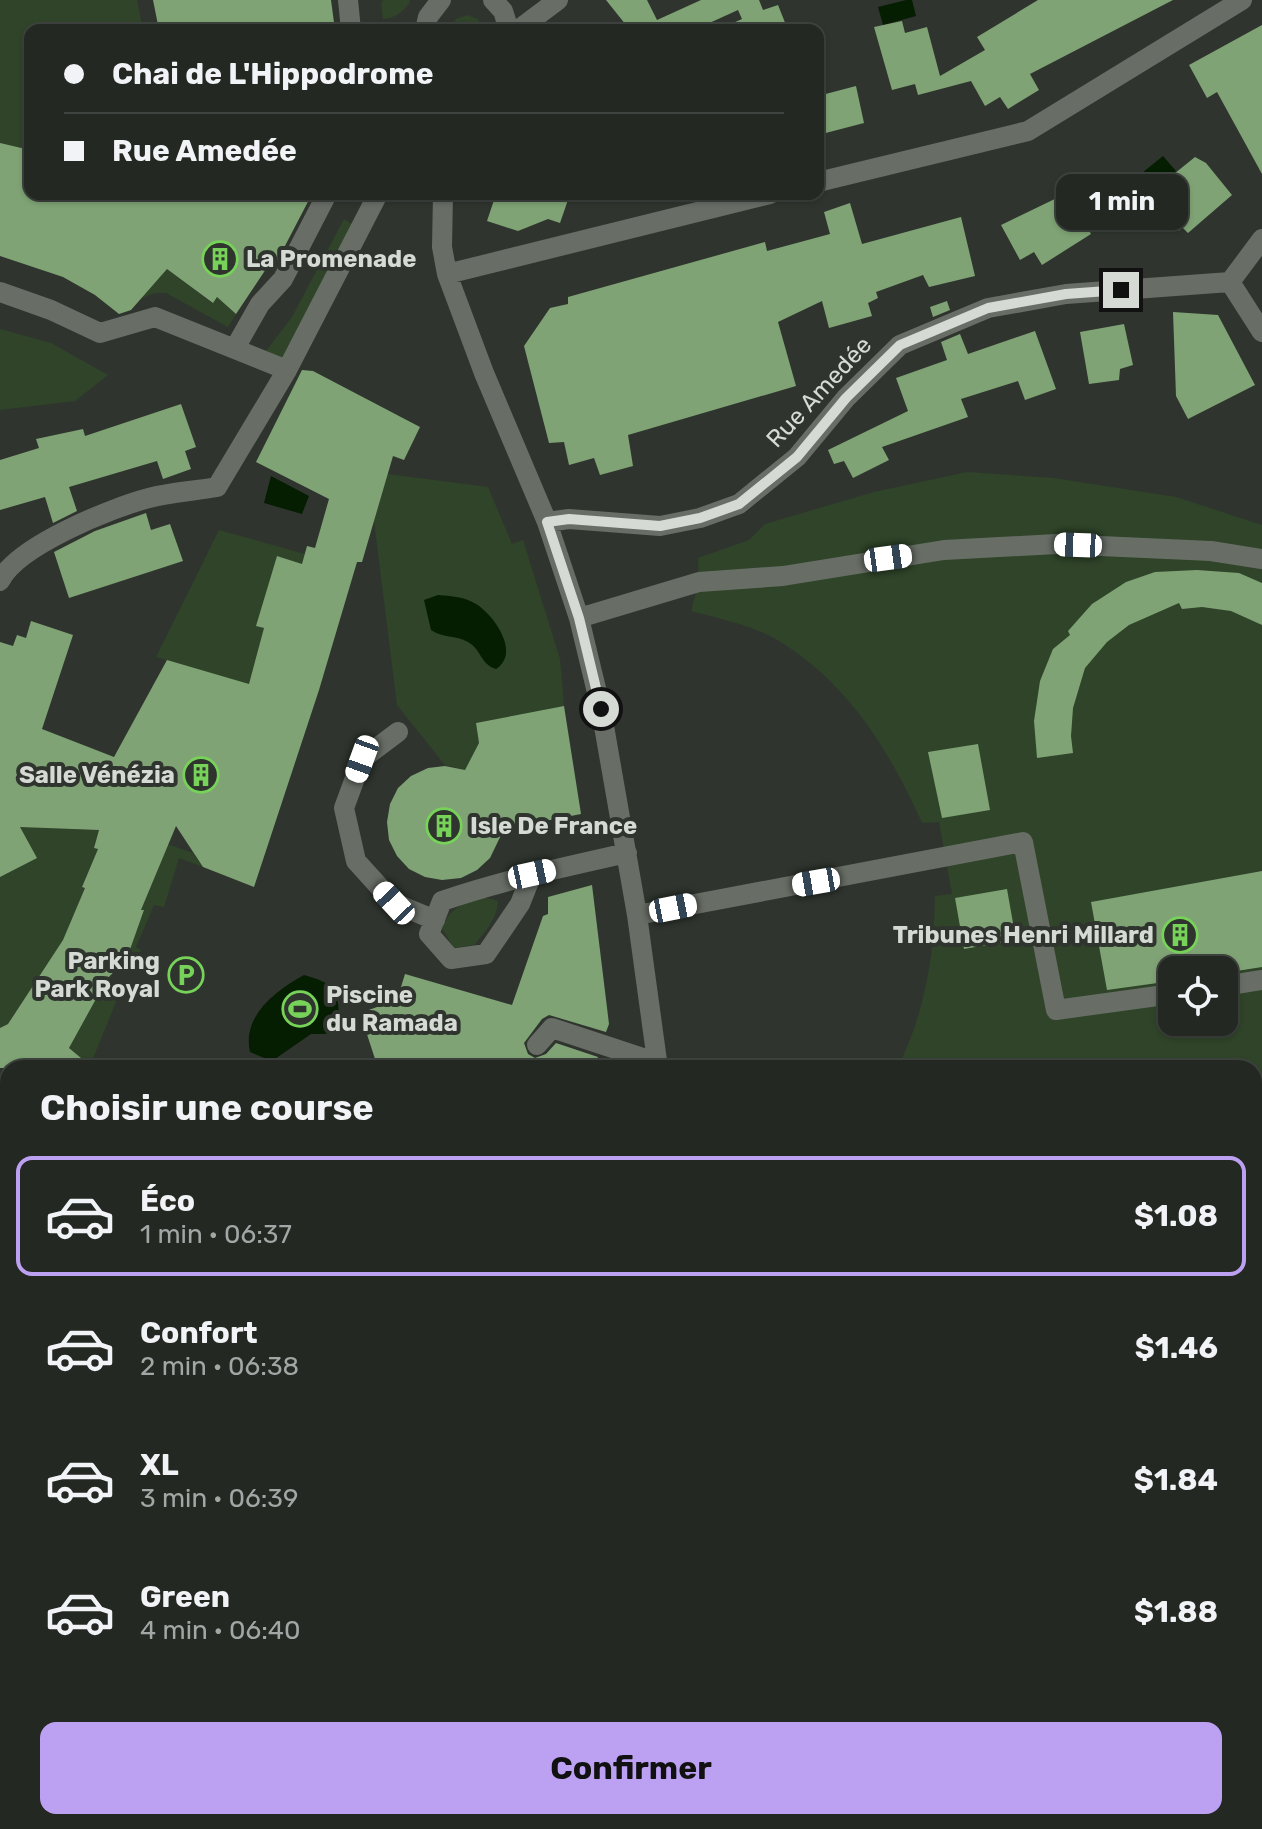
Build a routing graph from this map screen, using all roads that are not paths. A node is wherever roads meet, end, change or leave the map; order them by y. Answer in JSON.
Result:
{"nodes":[{"id":1,"x":348,"y":0,"type":"edge"},
{"id":2,"x":493,"y":0,"type":"edge"},
{"id":3,"x":558,"y":0,"type":"edge"},
{"id":4,"x":1242,"y":0,"type":"edge"},
{"id":5,"x":434,"y":3,"type":"edge"},
{"id":6,"x":350,"y":24,"type":"edge"},
{"id":7,"x":427,"y":24,"type":"edge"},
{"id":8,"x":507,"y":24,"type":"edge"},
{"id":9,"x":526,"y":24,"type":"edge"},
{"id":10,"x":824,"y":181,"type":"edge"},
{"id":11,"x":324,"y":200,"type":"edge"},
{"id":12,"x":375,"y":200,"type":"edge"},
{"id":13,"x":443,"y":200,"type":"edge"},
{"id":14,"x":746,"y":200,"type":"edge"},
{"id":15,"x":1262,"y":239,"type":"edge"},
{"id":16,"x":447,"y":274,"type":"junction"},
{"id":17,"x":1230,"y":282,"type":"junction"},
{"id":18,"x":0,"y":292,"type":"edge"},
{"id":19,"x":1262,"y":332,"type":"edge"},
{"id":20,"x":235,"y":348,"type":"junction"},
{"id":21,"x":287,"y":370,"type":"junction"},
{"id":22,"x":547,"y":522,"type":"junction"},
{"id":23,"x":1262,"y":559,"type":"edge"},
{"id":24,"x":0,"y":581,"type":"edge"},
{"id":25,"x":579,"y":618,"type":"junction"},
{"id":26,"x":398,"y":732,"type":"dead end"},
{"id":27,"x":627,"y":853,"type":"junction"},
{"id":28,"x":532,"y":874,"type":"junction"},
{"id":29,"x":637,"y":915,"type":"junction"},
{"id":30,"x":435,"y":920,"type":"junction"},
{"id":31,"x":1262,"y":980,"type":"edge"},
{"id":32,"x":1238,"y":984,"type":"edge"},
{"id":33,"x":1158,"y":996,"type":"edge"},
{"id":34,"x":537,"y":1045,"type":"dead end"},
{"id":35,"x":641,"y":1060,"type":"edge"},
{"id":36,"x":657,"y":1060,"type":"edge"}],
"edges":[{"from":1,"to":6,"type":"street"},
{"from":2,"to":8,"type":"street"},
{"from":3,"to":9,"type":"street"},
{"from":4,"to":10,"type":"street"},
{"from":5,"to":7,"type":"street"},
{"from":11,"to":20,"type":"street"},
{"from":12,"to":21,"type":"street"},
{"from":13,"to":16,"type":"street"},
{"from":14,"to":16,"type":"street"},
{"from":15,"to":17,"type":"street"},
{"from":16,"to":22,"type":"street"},
{"from":17,"to":19,"type":"street"},
{"from":17,"to":22,"type":"street","name":"Rue Amedée"},
{"from":18,"to":20,"type":"street"},
{"from":20,"to":21,"type":"street"},
{"from":21,"to":24,"type":"street"},
{"from":22,"to":25,"type":"street"},
{"from":23,"to":25,"type":"street"},
{"from":25,"to":27,"type":"street"},
{"from":26,"to":30,"type":"street"},
{"from":27,"to":28,"type":"street"},
{"from":27,"to":29,"type":"street"},
{"from":28,"to":30,"type":"street"},
{"from":28,"to":30,"type":"street"},
{"from":29,"to":33,"type":"street"},
{"from":29,"to":36,"type":"street"},
{"from":31,"to":32,"type":"street"},
{"from":34,"to":35,"type":"street"}]}
